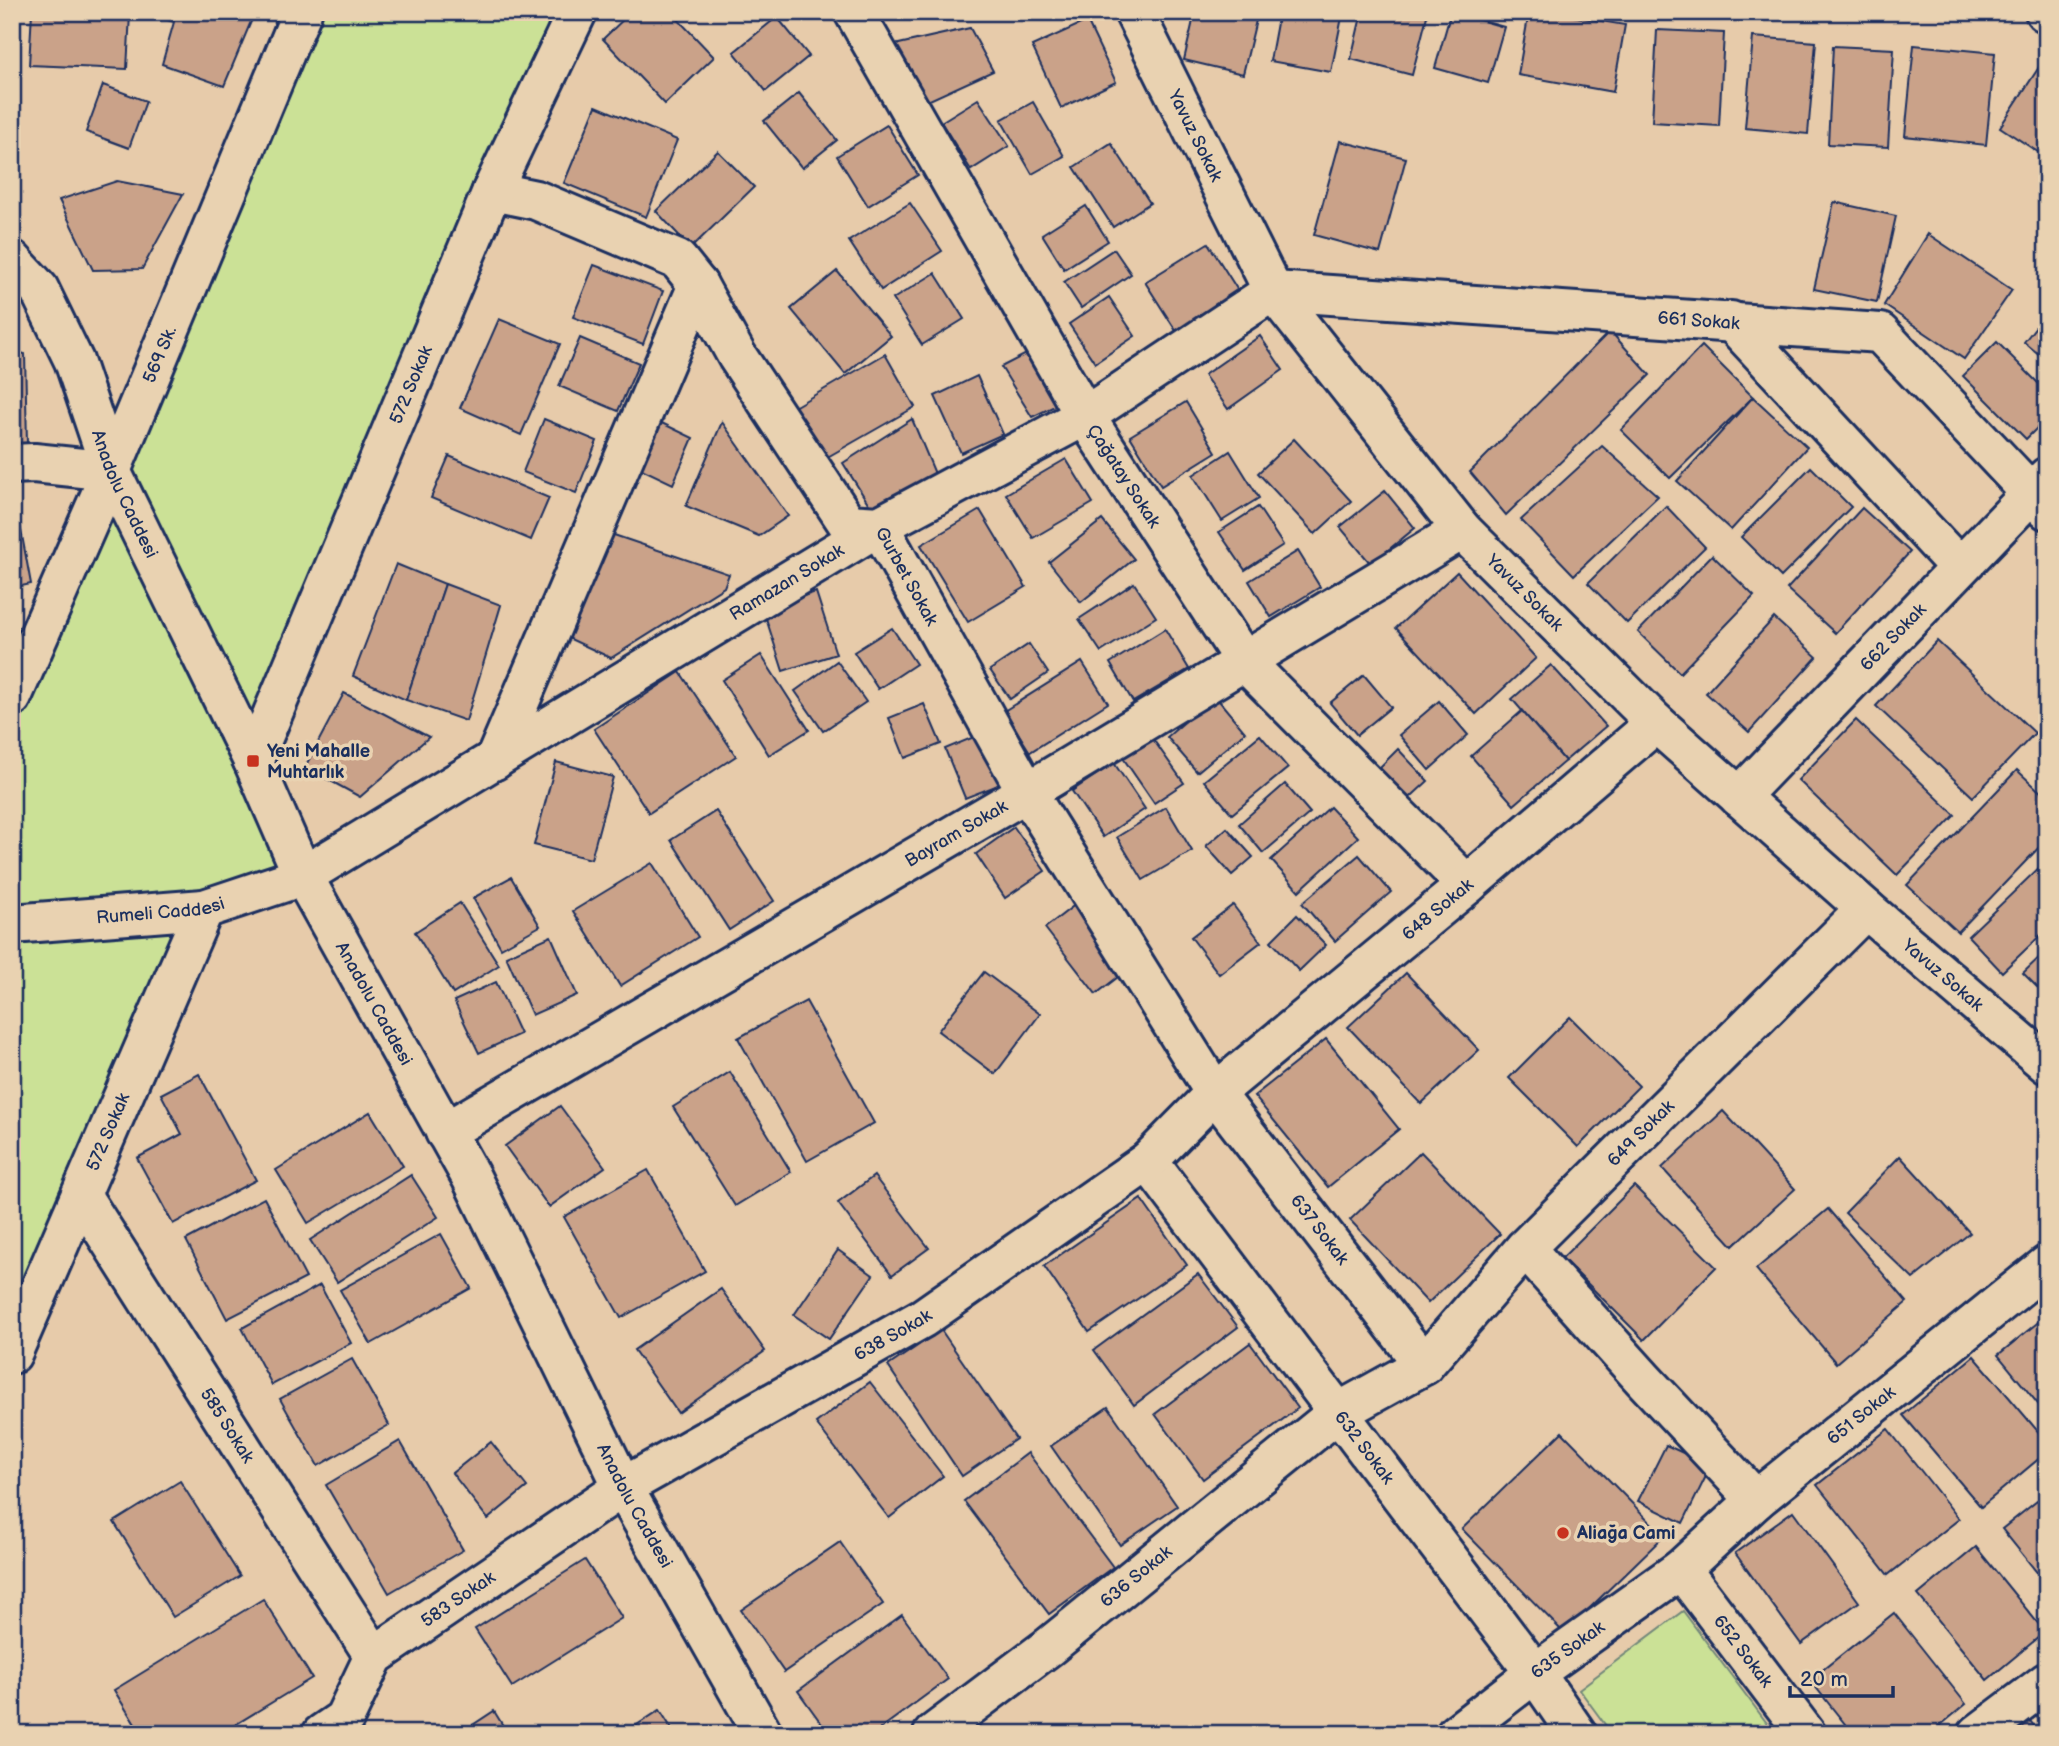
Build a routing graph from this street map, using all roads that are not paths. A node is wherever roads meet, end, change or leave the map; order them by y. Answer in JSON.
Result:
{"nodes":[{"id":1,"x":302,"y":12,"type":"edge"},
{"id":2,"x":577,"y":12,"type":"edge"},
{"id":3,"x":854,"y":12,"type":"edge"},
{"id":4,"x":1134,"y":12,"type":"edge"},
{"id":5,"x":492,"y":191,"type":"junction"},
{"id":6,"x":12,"y":260,"type":"edge"},
{"id":7,"x":698,"y":285,"type":"junction"},
{"id":8,"x":1273,"y":291,"type":"junction"},
{"id":9,"x":1731,"y":321,"type":"junction"},
{"id":10,"x":1085,"y":416,"type":"junction"},
{"id":11,"x":12,"y":464,"type":"edge"},
{"id":12,"x":111,"y":471,"type":"junction"},
{"id":13,"x":2042,"y":494,"type":"edge"},
{"id":14,"x":879,"y":526,"type":"junction"},
{"id":15,"x":1462,"y":530,"type":"junction"},
{"id":16,"x":1959,"y":567,"type":"junction"},
{"id":17,"x":1244,"y":661,"type":"junction"},
{"id":18,"x":12,"y":697,"type":"edge"},
{"id":19,"x":1656,"y":723,"type":"junction"},
{"id":20,"x":495,"y":760,"type":"junction"},
{"id":21,"x":253,"y":761,"type":"junction"},
{"id":22,"x":1027,"y":792,"type":"junction"},
{"id":23,"x":1738,"y":797,"type":"junction"},
{"id":24,"x":303,"y":876,"type":"junction"},
{"id":25,"x":1467,"y":886,"type":"junction"},
{"id":26,"x":204,"y":909,"type":"junction"},
{"id":27,"x":1866,"y":909,"type":"junction"},
{"id":28,"x":12,"y":924,"type":"edge"},
{"id":29,"x":2047,"y":1064,"type":"edge"},
{"id":30,"x":1215,"y":1093,"type":"junction"},
{"id":31,"x":445,"y":1132,"type":"junction"},
{"id":32,"x":1148,"y":1161,"type":"junction"},
{"id":33,"x":80,"y":1195,"type":"junction"},
{"id":34,"x":1525,"y":1248,"type":"junction"},
{"id":35,"x":2047,"y":1265,"type":"edge"},
{"id":36,"x":12,"y":1354,"type":"edge"},
{"id":37,"x":1424,"y":1365,"type":"junction"},
{"id":38,"x":1337,"y":1413,"type":"junction"},
{"id":39,"x":623,"y":1487,"type":"junction"},
{"id":40,"x":1756,"y":1500,"type":"junction"},
{"id":41,"x":1681,"y":1569,"type":"junction"},
{"id":42,"x":374,"y":1656,"type":"junction"},
{"id":43,"x":1535,"y":1673,"type":"junction"},
{"id":44,"x":2047,"y":1682,"type":"edge"},
{"id":45,"x":340,"y":1729,"type":"edge"},
{"id":46,"x":763,"y":1734,"type":"edge"},
{"id":47,"x":933,"y":1734,"type":"edge"},
{"id":48,"x":1456,"y":1734,"type":"edge"},
{"id":49,"x":1577,"y":1734,"type":"edge"},
{"id":50,"x":1806,"y":1734,"type":"edge"},
{"id":51,"x":1978,"y":1734,"type":"edge"}],
"edges":[{"from":1,"to":12,"type":"street","name":"569 Sk."},
{"from":2,"to":5,"type":"street","name":"572 Sokak"},
{"from":3,"to":10,"type":"street","name":"Çağatay Sokak"},
{"from":4,"to":8,"type":"street","name":"Yavuz Sokak"},
{"from":5,"to":7,"type":"street","name":"Gurbet Sokak"},
{"from":5,"to":21,"type":"street","name":"572 Sokak"},
{"from":6,"to":12,"type":"street","name":"Anadolu Caddesi"},
{"from":7,"to":14,"type":"street","name":"Gurbet Sokak"},
{"from":7,"to":20,"type":"street"},
{"from":8,"to":9,"type":"street","name":"661 Sokak"},
{"from":8,"to":10,"type":"street","name":"Ramazan Sokak"},
{"from":8,"to":15,"type":"street","name":"Yavuz Sokak"},
{"from":9,"to":13,"type":"street","name":"661 Sokak"},
{"from":9,"to":16,"type":"street"},
{"from":10,"to":14,"type":"street","name":"Ramazan Sokak"},
{"from":10,"to":17,"type":"street","name":"Çağatay Sokak"},
{"from":11,"to":12,"type":"street"},
{"from":12,"to":18,"type":"street","name":"569 Sk."},
{"from":12,"to":21,"type":"street","name":"Anadolu Caddesi"},
{"from":13,"to":16,"type":"street","name":"662 Sokak"},
{"from":14,"to":20,"type":"street","name":"Ramazan Sokak"},
{"from":14,"to":22,"type":"street","name":"Gurbet Sokak"},
{"from":15,"to":17,"type":"street","name":"Bayram Sokak"},
{"from":15,"to":19,"type":"street","name":"Yavuz Sokak"},
{"from":16,"to":23,"type":"street","name":"662 Sokak"},
{"from":17,"to":22,"type":"street","name":"Bayram Sokak"},
{"from":17,"to":25,"type":"street","name":"Çağatay Sokak"},
{"from":19,"to":23,"type":"street","name":"Yavuz Sokak"},
{"from":19,"to":25,"type":"street","name":"648 Sokak"},
{"from":20,"to":24,"type":"street","name":"Ramazan Sokak"},
{"from":21,"to":24,"type":"street","name":"Anadolu Caddesi"},
{"from":22,"to":30,"type":"street","name":"Gurbet Sokak"},
{"from":22,"to":31,"type":"street","name":"Bayram Sokak"},
{"from":23,"to":27,"type":"street","name":"Yavuz Sokak"},
{"from":24,"to":26,"type":"street","name":"Rumeli Caddesi"},
{"from":24,"to":31,"type":"street","name":"Anadolu Caddesi"},
{"from":25,"to":30,"type":"street","name":"648 Sokak"},
{"from":26,"to":28,"type":"street","name":"Rumeli Caddesi"},
{"from":26,"to":33,"type":"street","name":"572 Sokak"},
{"from":27,"to":29,"type":"street","name":"Yavuz Sokak"},
{"from":27,"to":34,"type":"street","name":"649 Sokak"},
{"from":30,"to":32,"type":"street","name":"648 Sokak"},
{"from":30,"to":37,"type":"street","name":"637 Sokak"},
{"from":31,"to":39,"type":"street","name":"Anadolu Caddesi"},
{"from":32,"to":38,"type":"street","name":"632 Sokak"},
{"from":32,"to":39,"type":"street","name":"638 Sokak"},
{"from":33,"to":36,"type":"street","name":"572 Sokak"},
{"from":33,"to":42,"type":"street","name":"585 Sokak"},
{"from":34,"to":37,"type":"street","name":"649 Sokak"},
{"from":34,"to":40,"type":"street"},
{"from":35,"to":40,"type":"street","name":"651 Sokak"},
{"from":37,"to":38,"type":"street","name":"636 Sokak"},
{"from":38,"to":43,"type":"street","name":"632 Sokak"},
{"from":38,"to":47,"type":"street","name":"636 Sokak"},
{"from":39,"to":42,"type":"street","name":"583 Sokak"},
{"from":39,"to":46,"type":"street","name":"Anadolu Caddesi"},
{"from":40,"to":41,"type":"street","name":"651 Sokak"},
{"from":41,"to":43,"type":"street","name":"635 Sokak"},
{"from":41,"to":50,"type":"street","name":"652 Sokak"},
{"from":42,"to":45,"type":"street"},
{"from":43,"to":48,"type":"street","name":"635 Sokak"},
{"from":43,"to":49,"type":"street","name":"632 Sokak"},
{"from":44,"to":51,"type":"street"}]}
